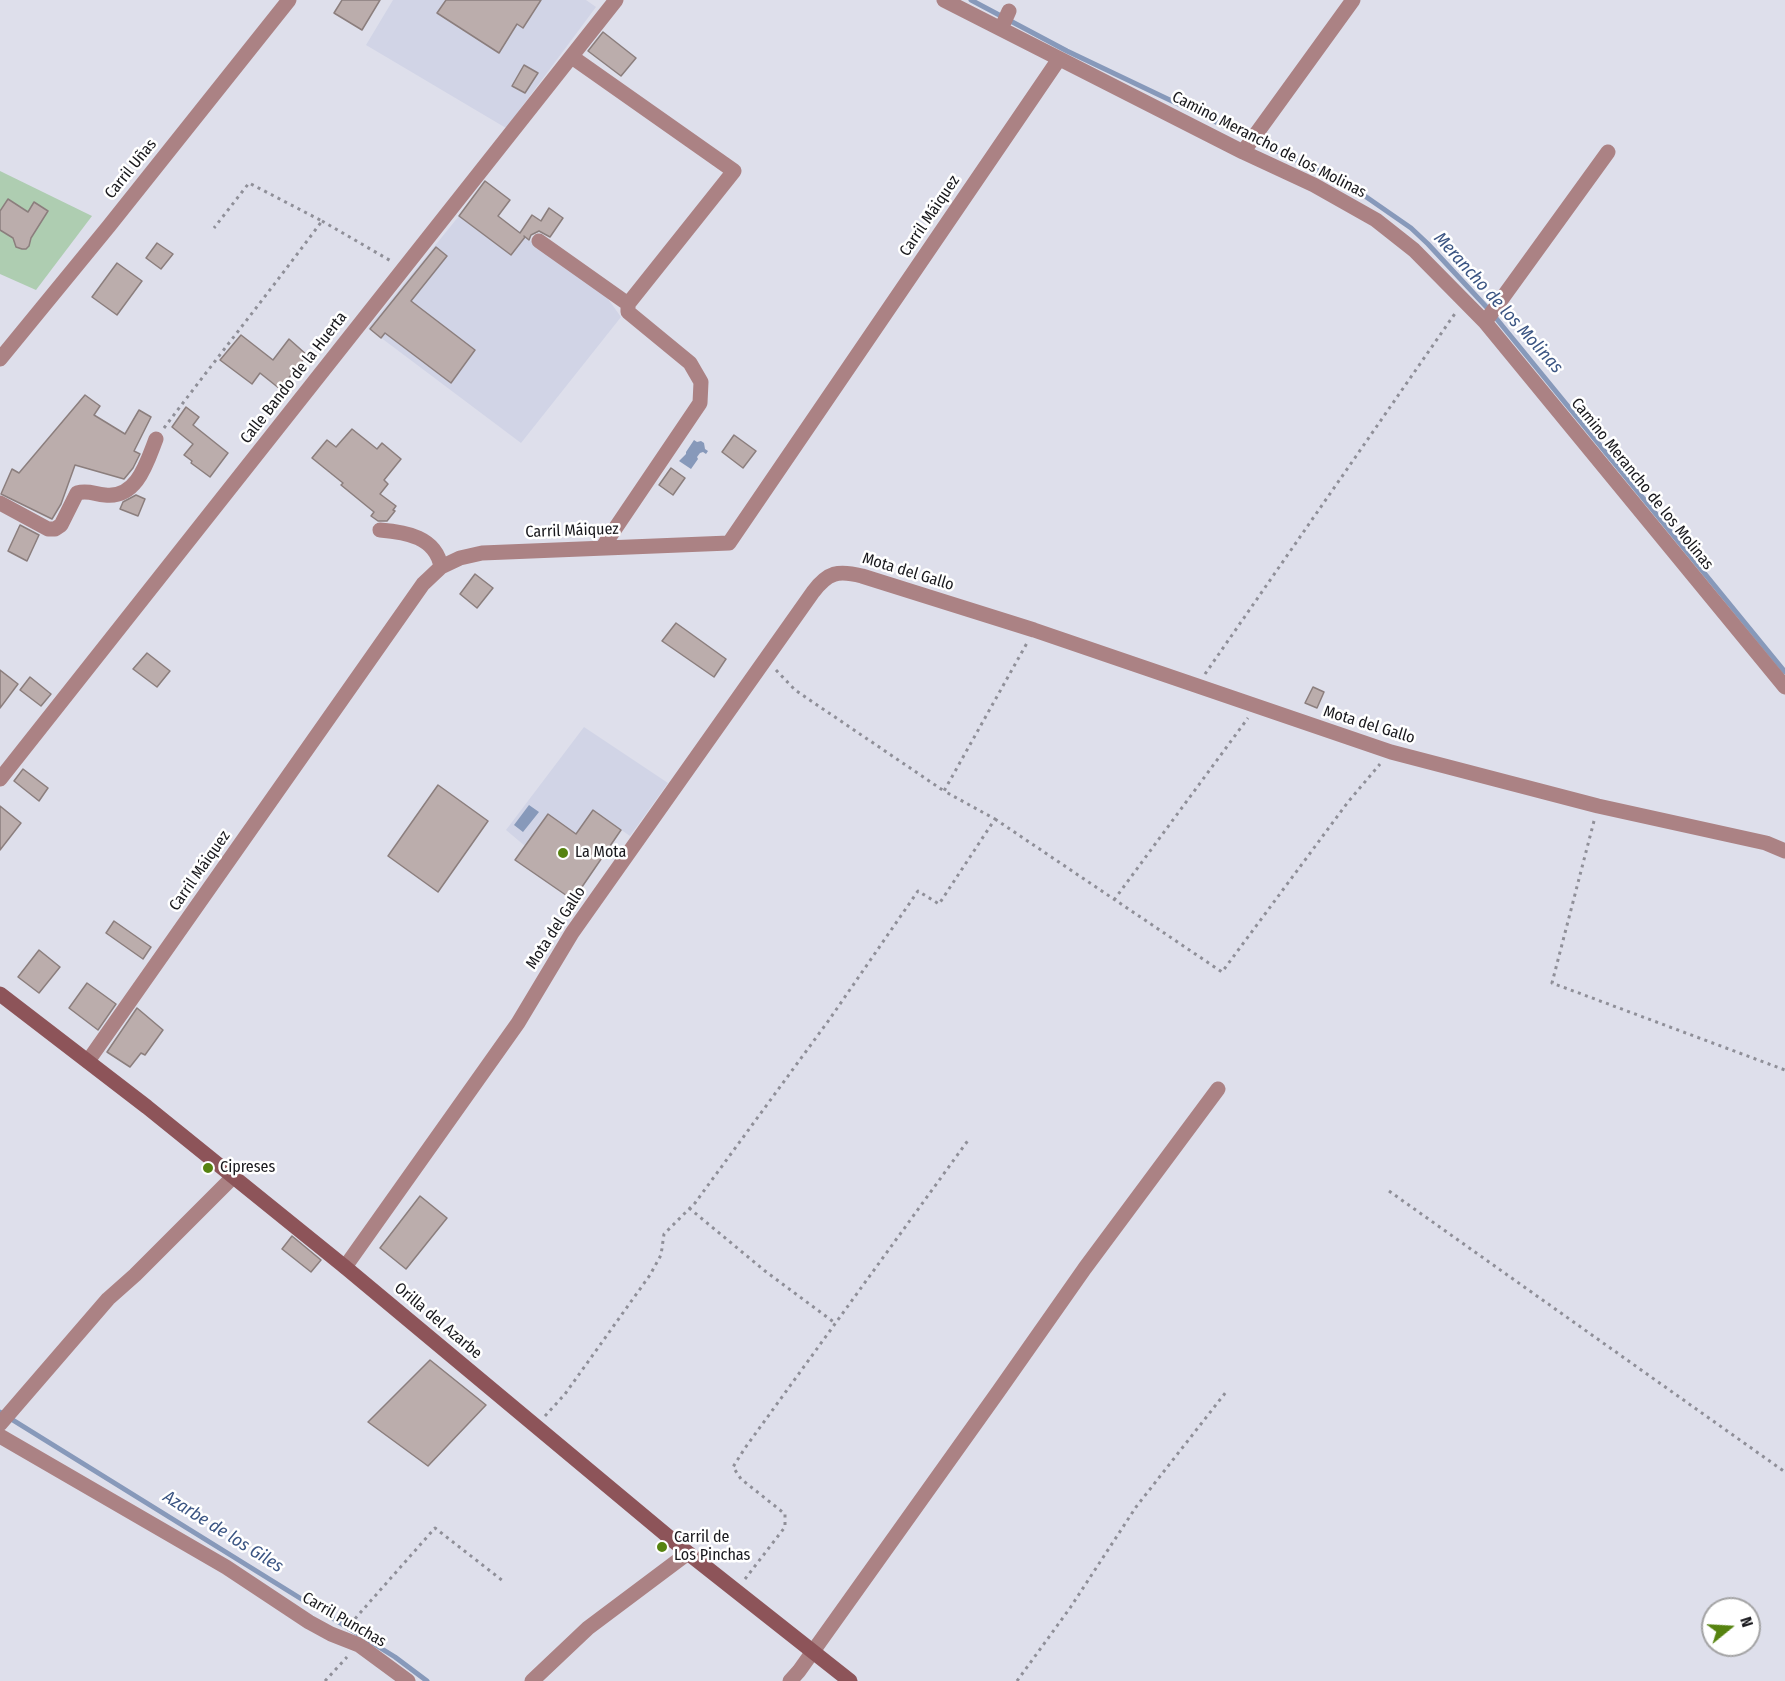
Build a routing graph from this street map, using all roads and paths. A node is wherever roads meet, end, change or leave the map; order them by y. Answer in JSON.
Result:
{"nodes":[{"id":1,"x":289,"y":0,"type":"edge"},
{"id":2,"x":616,"y":0,"type":"edge"},
{"id":3,"x":944,"y":0,"type":"edge"},
{"id":4,"x":1353,"y":0,"type":"edge"},
{"id":5,"x":572,"y":57,"type":"junction"},
{"id":6,"x":1059,"y":59,"type":"junction"},
{"id":7,"x":1250,"y":143,"type":"junction"},
{"id":8,"x":1608,"y":152,"type":"dead end"},
{"id":9,"x":322,"y":221,"type":"junction"},
{"id":10,"x":214,"y":228,"type":"dead end"},
{"id":11,"x":539,"y":241,"type":"dead end"},
{"id":12,"x":400,"y":263,"type":"dead end"},
{"id":13,"x":1464,"y":300,"type":"junction"},
{"id":14,"x":628,"y":304,"type":"junction"},
{"id":15,"x":1490,"y":316,"type":"junction"},
{"id":16,"x":0,"y":359,"type":"edge"},
{"id":17,"x":156,"y":439,"type":"joint"},
{"id":18,"x":0,"y":503,"type":"edge"},
{"id":19,"x":380,"y":530,"type":"dead end"},
{"id":20,"x":603,"y":548,"type":"junction"},
{"id":21,"x":441,"y":567,"type":"junction"},
{"id":22,"x":1034,"y":630,"type":"junction"},
{"id":23,"x":766,"y":660,"type":"junction"},
{"id":24,"x":1201,"y":686,"type":"junction"},
{"id":25,"x":1785,"y":687,"type":"edge"},
{"id":26,"x":1256,"y":707,"type":"junction"},
{"id":27,"x":1390,"y":752,"type":"junction"},
{"id":28,"x":0,"y":779,"type":"edge"},
{"id":29,"x":944,"y":791,"type":"junction"},
{"id":30,"x":1598,"y":806,"type":"junction"},
{"id":31,"x":995,"y":819,"type":"junction"},
{"id":32,"x":1785,"y":851,"type":"edge"},
{"id":33,"x":1114,"y":900,"type":"junction"},
{"id":34,"x":0,"y":994,"type":"edge"},
{"id":35,"x":88,"y":1061,"type":"junction"},
{"id":36,"x":1785,"y":1070,"type":"edge"},
{"id":37,"x":1218,"y":1089,"type":"dead end"},
{"id":38,"x":969,"y":1139,"type":"dead end"},
{"id":39,"x":233,"y":1177,"type":"junction"},
{"id":40,"x":1389,"y":1191,"type":"dead end"},
{"id":41,"x":689,"y":1208,"type":"junction"},
{"id":42,"x":345,"y":1267,"type":"junction"},
{"id":43,"x":835,"y":1323,"type":"junction"},
{"id":44,"x":1226,"y":1392,"type":"dead end"},
{"id":45,"x":0,"y":1424,"type":"edge"},
{"id":46,"x":536,"y":1426,"type":"junction"},
{"id":47,"x":0,"y":1436,"type":"edge"},
{"id":48,"x":1785,"y":1472,"type":"edge"},
{"id":49,"x":688,"y":1553,"type":"junction"},
{"id":50,"x":502,"y":1581,"type":"dead end"},
{"id":51,"x":736,"y":1590,"type":"junction"},
{"id":52,"x":353,"y":1621,"type":"dead end"},
{"id":53,"x":359,"y":1645,"type":"junction"},
{"id":54,"x":812,"y":1651,"type":"junction"},
{"id":55,"x":325,"y":1681,"type":"edge"},
{"id":56,"x":408,"y":1681,"type":"edge"},
{"id":57,"x":532,"y":1681,"type":"edge"},
{"id":58,"x":790,"y":1681,"type":"edge"},
{"id":59,"x":850,"y":1681,"type":"edge"},
{"id":60,"x":1017,"y":1681,"type":"edge"}],
"edges":[{"from":1,"to":16,"type":"street","name":"Carril Uñas"},
{"from":2,"to":5,"type":"street","name":"Calle Bando de la Huerta"},
{"from":3,"to":6,"type":"street","name":"Camino Merancho de los Molinas"},
{"from":4,"to":7,"type":"street"},
{"from":5,"to":14,"type":"street"},
{"from":5,"to":28,"type":"street","name":"Calle Bando de la Huerta"},
{"from":6,"to":7,"type":"street","name":"Camino Merancho de los Molinas"},
{"from":6,"to":20,"type":"street","name":"Carril Máiquez"},
{"from":7,"to":13,"type":"street","name":"Camino Merancho de los Molinas"},
{"from":8,"to":15,"type":"street"},
{"from":9,"to":10,"type":"path"},
{"from":9,"to":12,"type":"path"},
{"from":9,"to":17,"type":"path"},
{"from":11,"to":14,"type":"street"},
{"from":13,"to":15,"type":"street","name":"Camino Merancho de los Molinas"},
{"from":13,"to":24,"type":"path"},
{"from":14,"to":20,"type":"street"},
{"from":15,"to":25,"type":"street","name":"Camino Merancho de los Molinas"},
{"from":17,"to":18,"type":"street"},
{"from":19,"to":21,"type":"street"},
{"from":20,"to":21,"type":"street","name":"Carril Máiquez"},
{"from":21,"to":35,"type":"street","name":"Carril Máiquez"},
{"from":22,"to":23,"type":"street","name":"Mota del Gallo"},
{"from":22,"to":24,"type":"street","name":"Mota del Gallo"},
{"from":22,"to":29,"type":"path"},
{"from":23,"to":29,"type":"path"},
{"from":23,"to":42,"type":"street","name":"Mota del Gallo"},
{"from":24,"to":26,"type":"street","name":"Mota del Gallo"},
{"from":26,"to":27,"type":"street","name":"Mota del Gallo"},
{"from":26,"to":33,"type":"path"},
{"from":27,"to":30,"type":"street","name":"Mota del Gallo"},
{"from":27,"to":33,"type":"path"},
{"from":29,"to":31,"type":"path"},
{"from":30,"to":32,"type":"street","name":"Mota del Gallo"},
{"from":30,"to":36,"type":"path"},
{"from":31,"to":33,"type":"path"},
{"from":31,"to":41,"type":"path"},
{"from":34,"to":35,"type":"main road","name":"Orilla del Azarbe"},
{"from":35,"to":39,"type":"main road","name":"Orilla del Azarbe"},
{"from":37,"to":54,"type":"street"},
{"from":38,"to":43,"type":"path"},
{"from":39,"to":42,"type":"main road","name":"Orilla del Azarbe"},
{"from":39,"to":45,"type":"street"},
{"from":40,"to":48,"type":"path"},
{"from":41,"to":43,"type":"path"},
{"from":41,"to":46,"type":"path"},
{"from":42,"to":46,"type":"main road","name":"Orilla del Azarbe"},
{"from":43,"to":51,"type":"path"},
{"from":44,"to":60,"type":"path"},
{"from":46,"to":49,"type":"main road","name":"Orilla del Azarbe"},
{"from":47,"to":53,"type":"street","name":"Carril Punchas"},
{"from":49,"to":51,"type":"main road","name":"Orilla del Azarbe"},
{"from":49,"to":57,"type":"street"},
{"from":50,"to":52,"type":"path"},
{"from":51,"to":54,"type":"main road","name":"Orilla del Azarbe"},
{"from":53,"to":55,"type":"path"},
{"from":53,"to":56,"type":"street","name":"Carril Punchas"},
{"from":54,"to":58,"type":"street"},
{"from":54,"to":59,"type":"main road","name":"Orilla del Azarbe"}]}
